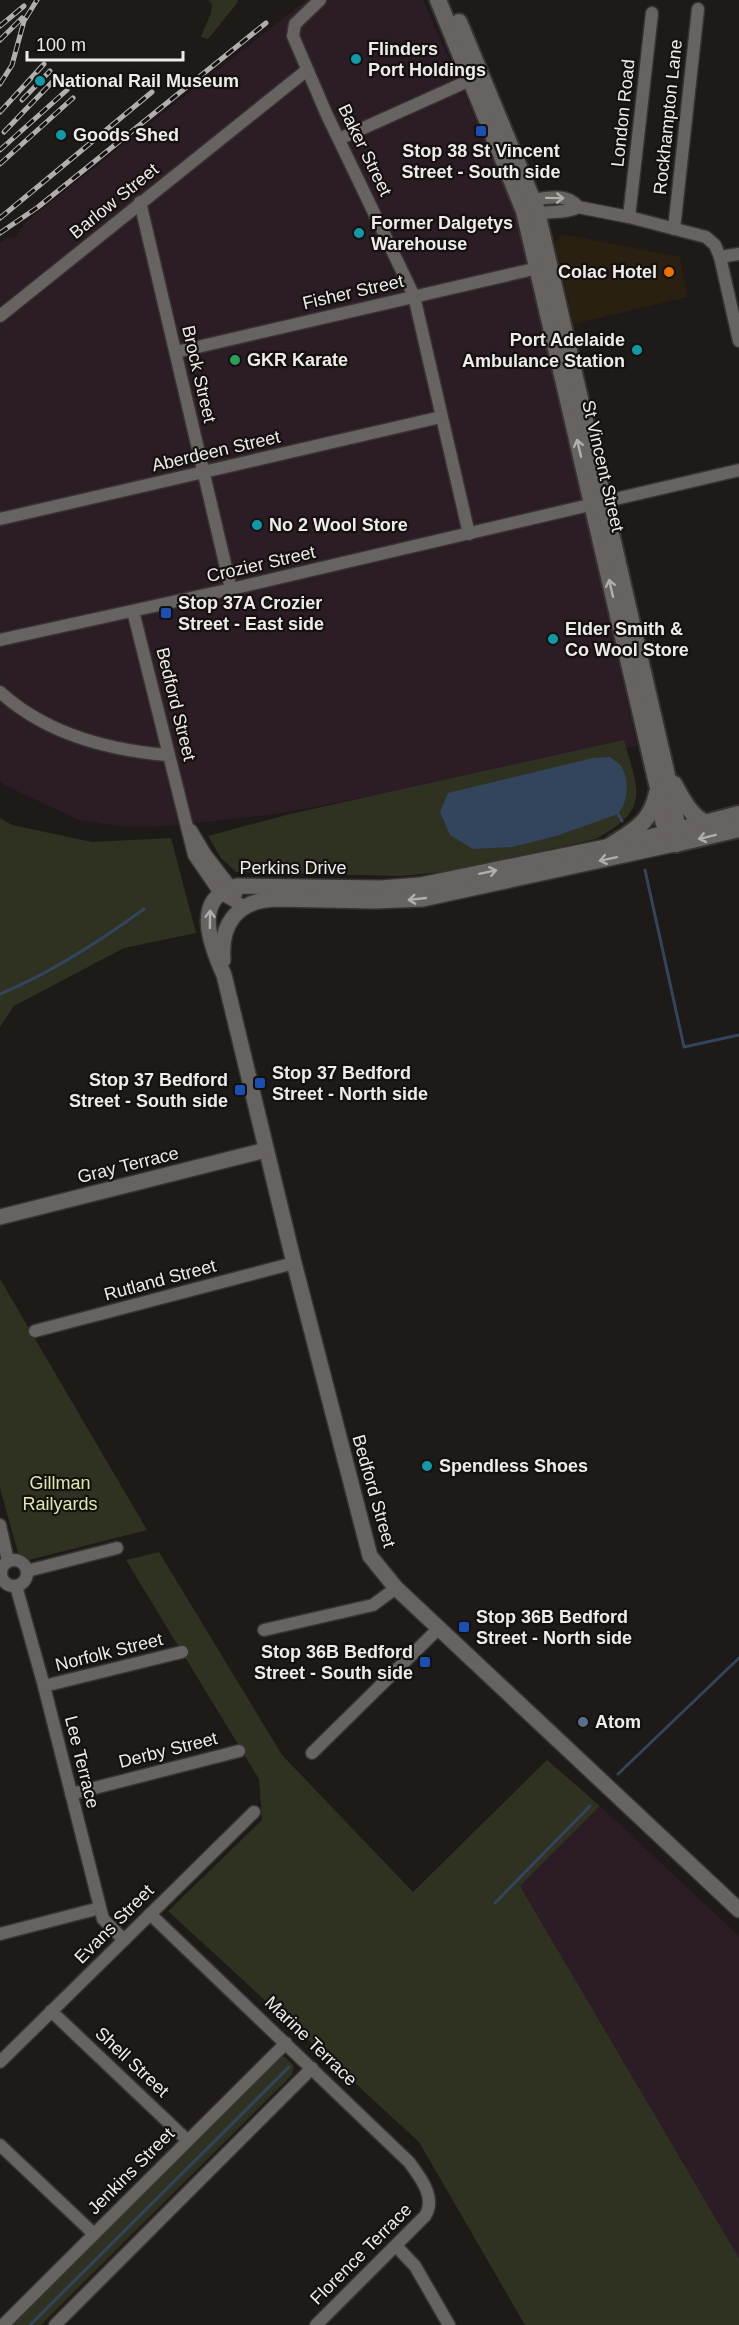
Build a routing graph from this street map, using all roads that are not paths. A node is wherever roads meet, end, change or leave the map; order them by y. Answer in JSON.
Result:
{"nodes":[{"id":1,"x":320,"y":0,"type":"edge"},
{"id":2,"x":438,"y":0,"type":"edge"},
{"id":3,"x":450,"y":0,"type":"edge"},
{"id":4,"x":698,"y":9,"type":"dead end"},
{"id":5,"x":652,"y":13,"type":"dead end"},
{"id":6,"x":307,"y":70,"type":"junction"},
{"id":7,"x":475,"y":77,"type":"junction"},
{"id":8,"x":339,"y":139,"type":"junction"},
{"id":9,"x":140,"y":202,"type":"junction"},
{"id":10,"x":530,"y":209,"type":"junction"},
{"id":11,"x":629,"y":217,"type":"junction"},
{"id":12,"x":674,"y":229,"type":"junction"},
{"id":13,"x":739,"y":254,"type":"edge"},
{"id":14,"x":720,"y":257,"type":"junction"},
{"id":15,"x":538,"y":268,"type":"junction"},
{"id":16,"x":414,"y":296,"type":"junction"},
{"id":17,"x":0,"y":316,"type":"edge"},
{"id":18,"x":739,"y":341,"type":"edge"},
{"id":19,"x":176,"y":352,"type":"junction"},
{"id":20,"x":441,"y":417,"type":"junction"},
{"id":21,"x":739,"y":470,"type":"edge"},
{"id":22,"x":203,"y":472,"type":"junction"},
{"id":23,"x":599,"y":504,"type":"junction"},
{"id":24,"x":0,"y":519,"type":"edge"},
{"id":25,"x":469,"y":534,"type":"junction"},
{"id":26,"x":231,"y":589,"type":"junction"},
{"id":27,"x":133,"y":611,"type":"junction"},
{"id":28,"x":0,"y":640,"type":"edge"},
{"id":29,"x":0,"y":692,"type":"edge"},
{"id":30,"x":167,"y":755,"type":"junction"},
{"id":31,"x":663,"y":784,"type":"junction"},
{"id":32,"x":739,"y":814,"type":"edge"},
{"id":33,"x":706,"y":823,"type":"junction"},
{"id":34,"x":739,"y":829,"type":"edge"},
{"id":35,"x":673,"y":836,"type":"junction"},
{"id":36,"x":610,"y":846,"type":"junction"},
{"id":37,"x":226,"y":891,"type":"junction"},
{"id":38,"x":245,"y":907,"type":"junction"},
{"id":39,"x":224,"y":975,"type":"junction"},
{"id":40,"x":266,"y":1150,"type":"junction"},
{"id":41,"x":0,"y":1217,"type":"edge"},
{"id":42,"x":294,"y":1263,"type":"junction"},
{"id":43,"x":35,"y":1331,"type":"dead end"},
{"id":44,"x":0,"y":1525,"type":"edge"},
{"id":45,"x":117,"y":1548,"type":"dead end"},
{"id":46,"x":8,"y":1561,"type":"junction"},
{"id":47,"x":27,"y":1570,"type":"junction"},
{"id":48,"x":1,"y":1577,"type":"edge"},
{"id":49,"x":16,"y":1586,"type":"junction"},
{"id":50,"x":396,"y":1588,"type":"junction"},
{"id":51,"x":439,"y":1628,"type":"junction"},
{"id":52,"x":264,"y":1630,"type":"dead end"},
{"id":53,"x":182,"y":1653,"type":"dead end"},
{"id":54,"x":44,"y":1686,"type":"junction"},
{"id":55,"x":239,"y":1751,"type":"dead end"},
{"id":56,"x":312,"y":1753,"type":"dead end"},
{"id":57,"x":71,"y":1794,"type":"junction"},
{"id":58,"x":254,"y":1812,"type":"dead end"},
{"id":59,"x":100,"y":1908,"type":"junction"},
{"id":60,"x":739,"y":1910,"type":"edge"},
{"id":61,"x":150,"y":1914,"type":"junction"},
{"id":62,"x":0,"y":1934,"type":"edge"},
{"id":63,"x":124,"y":1940,"type":"junction"},
{"id":64,"x":51,"y":2012,"type":"junction"},
{"id":65,"x":286,"y":2043,"type":"junction"},
{"id":66,"x":0,"y":2062,"type":"edge"},
{"id":67,"x":312,"y":2068,"type":"junction"},
{"id":68,"x":188,"y":2140,"type":"junction"},
{"id":69,"x":0,"y":2145,"type":"edge"},
{"id":70,"x":429,"y":2206,"type":"joint"},
{"id":71,"x":94,"y":2234,"type":"junction"},
{"id":72,"x":396,"y":2246,"type":"junction"},
{"id":73,"x":3,"y":2325,"type":"edge"},
{"id":74,"x":55,"y":2325,"type":"edge"},
{"id":75,"x":316,"y":2325,"type":"edge"},
{"id":76,"x":449,"y":2325,"type":"edge"}],
"edges":[{"from":1,"to":6,"type":"street","name":"Baker Street"},
{"from":2,"to":7,"type":"main road","name":"St Vincent Street"},
{"from":3,"to":7,"type":"main road","name":"St Vincent Street"},
{"from":4,"to":12,"type":"street","name":"Rockhampton Lane"},
{"from":5,"to":11,"type":"street","name":"London Road"},
{"from":6,"to":8,"type":"street","name":"Baker Street"},
{"from":6,"to":9,"type":"street","name":"Barlow Street"},
{"from":7,"to":8,"type":"street"},
{"from":7,"to":10,"type":"main road","name":"St Vincent Street"},
{"from":8,"to":16,"type":"street","name":"Baker Street"},
{"from":9,"to":17,"type":"street","name":"Barlow Street"},
{"from":9,"to":19,"type":"street","name":"Brock Street"},
{"from":10,"to":11,"type":"street"},
{"from":10,"to":15,"type":"main road","name":"St Vincent Street"},
{"from":10,"to":23,"type":"main road","name":"St Vincent Street"},
{"from":11,"to":12,"type":"street"},
{"from":12,"to":14,"type":"street"},
{"from":13,"to":14,"type":"street"},
{"from":14,"to":18,"type":"street"},
{"from":15,"to":16,"type":"street","name":"Fisher Street"},
{"from":23,"to":15,"type":"main road","name":"St Vincent Street","one_way":true},
{"from":16,"to":19,"type":"street","name":"Fisher Street"},
{"from":16,"to":20,"type":"street","name":"Baker Street"},
{"from":19,"to":22,"type":"street","name":"Brock Street"},
{"from":20,"to":22,"type":"street","name":"Aberdeen Street"},
{"from":20,"to":25,"type":"street","name":"Baker Street"},
{"from":21,"to":23,"type":"street","name":"Crozier Street"},
{"from":22,"to":24,"type":"street","name":"Aberdeen Street"},
{"from":22,"to":26,"type":"street","name":"Brock Street"},
{"from":23,"to":25,"type":"street","name":"Crozier Street"},
{"from":23,"to":31,"type":"main road","name":"St Vincent Street"},
{"from":25,"to":26,"type":"street","name":"Crozier Street"},
{"from":26,"to":27,"type":"street","name":"Crozier Street"},
{"from":27,"to":28,"type":"street","name":"Crozier Street"},
{"from":27,"to":30,"type":"street","name":"Bedford Street"},
{"from":29,"to":30,"type":"street"},
{"from":30,"to":37,"type":"street","name":"Bedford Street"},
{"from":31,"to":33,"type":"main road"},
{"from":31,"to":35,"type":"main road","name":"St Vincent Street"},
{"from":31,"to":36,"type":"main road"},
{"from":32,"to":33,"type":"main road","name":"Perkins Drive"},
{"from":33,"to":35,"type":"main road","name":"Perkins Drive"},
{"from":34,"to":35,"type":"main road","name":"Perkins Drive","one_way":true},
{"from":35,"to":36,"type":"street","name":"Perkins Drive"},
{"from":35,"to":38,"type":"street","name":"Perkins Drive","one_way":true},
{"from":37,"to":36,"type":"street","name":"Perkins Drive","one_way":true},
{"from":37,"to":38,"type":"street","name":"Bedford Street"},
{"from":39,"to":37,"type":"street","name":"Perkins Drive","one_way":true},
{"from":38,"to":39,"type":"street"},
{"from":39,"to":40,"type":"street","name":"Bedford Street"},
{"from":40,"to":41,"type":"street","name":"Gray Terrace"},
{"from":40,"to":42,"type":"street","name":"Bedford Street"},
{"from":42,"to":43,"type":"street","name":"Rutland Street"},
{"from":42,"to":50,"type":"street","name":"Bedford Street"},
{"from":44,"to":46,"type":"street"},
{"from":45,"to":47,"type":"street"},
{"from":46,"to":47,"type":"street"},
{"from":46,"to":48,"type":"street"},
{"from":47,"to":49,"type":"street"},
{"from":48,"to":49,"type":"street"},
{"from":49,"to":54,"type":"street","name":"Lee Terrace"},
{"from":50,"to":51,"type":"street","name":"Bedford Street"},
{"from":50,"to":52,"type":"street"},
{"from":51,"to":56,"type":"street"},
{"from":51,"to":60,"type":"street","name":"Bedford Street"},
{"from":53,"to":54,"type":"street","name":"Norfolk Street"},
{"from":54,"to":57,"type":"street","name":"Lee Terrace"},
{"from":55,"to":57,"type":"street","name":"Derby Street"},
{"from":57,"to":59,"type":"street","name":"Lee Terrace"},
{"from":58,"to":61,"type":"street","name":"Evans Street"},
{"from":59,"to":62,"type":"street"},
{"from":59,"to":63,"type":"street","name":"Lee Terrace"},
{"from":61,"to":63,"type":"street","name":"Evans Street"},
{"from":61,"to":65,"type":"street","name":"Marine Terrace"},
{"from":63,"to":64,"type":"street","name":"Evans Street"},
{"from":64,"to":66,"type":"street","name":"Evans Street"},
{"from":64,"to":68,"type":"street","name":"Shell Street"},
{"from":65,"to":67,"type":"street","name":"Marine Terrace"},
{"from":65,"to":68,"type":"street","name":"Jenkins Street"},
{"from":67,"to":70,"type":"street","name":"Marine Terrace"},
{"from":67,"to":74,"type":"street"},
{"from":68,"to":71,"type":"street","name":"Jenkins Street"},
{"from":69,"to":71,"type":"street"},
{"from":70,"to":72,"type":"street","name":"Florence Terrace"},
{"from":71,"to":73,"type":"street","name":"Jenkins Street"},
{"from":72,"to":75,"type":"street","name":"Florence Terrace"},
{"from":72,"to":76,"type":"street"}]}
